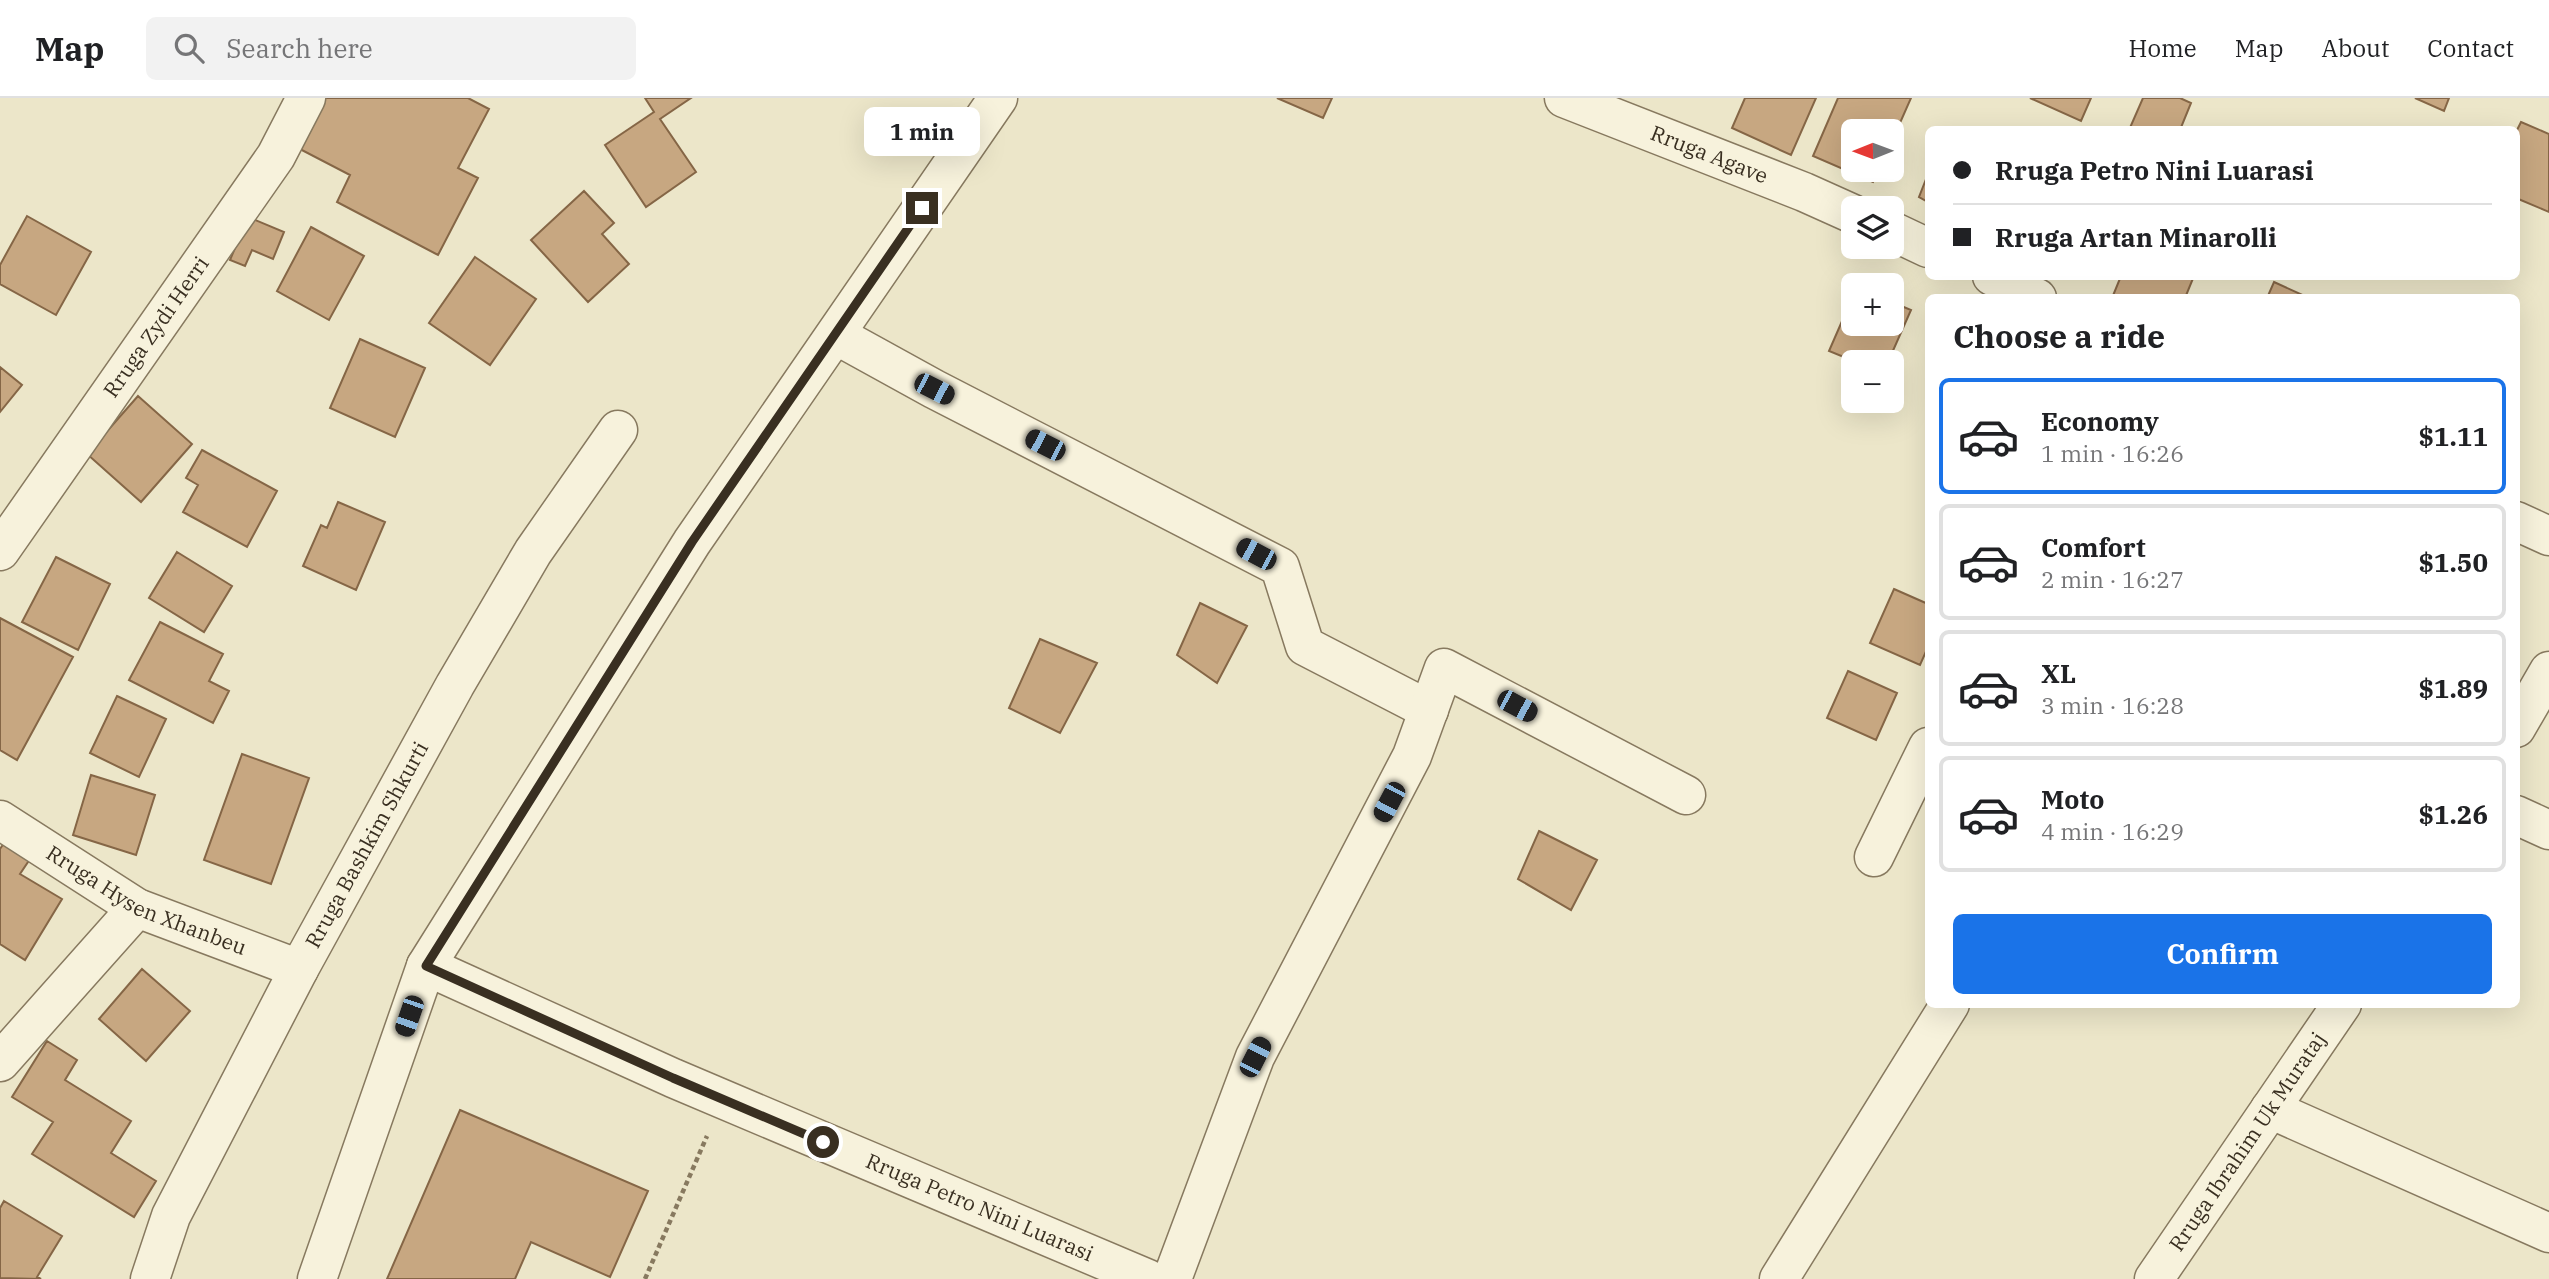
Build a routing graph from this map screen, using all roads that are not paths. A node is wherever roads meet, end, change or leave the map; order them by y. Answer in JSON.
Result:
{"nodes":[{"id":1,"x":306,"y":98,"type":"edge"},
{"id":2,"x":998,"y":98,"type":"edge"},
{"id":3,"x":1564,"y":98,"type":"edge"},
{"id":4,"x":1841,"y":209,"type":"edge"},
{"id":5,"x":1904,"y":237,"type":"edge"},
{"id":6,"x":1925,"y":247,"type":"edge"},
{"id":7,"x":2001,"y":280,"type":"edge"},
{"id":8,"x":2029,"y":294,"type":"edge"},
{"id":9,"x":836,"y":335,"type":"junction"},
{"id":10,"x":618,"y":430,"type":"dead end"},
{"id":11,"x":2520,"y":523,"type":"edge"},
{"id":12,"x":2549,"y":536,"type":"edge"},
{"id":13,"x":0,"y":551,"type":"edge"},
{"id":14,"x":2549,"y":671,"type":"edge"},
{"id":15,"x":1429,"y":710,"type":"junction"},
{"id":16,"x":2520,"y":717,"type":"edge"},
{"id":17,"x":1925,"y":753,"type":"edge"},
{"id":18,"x":1686,"y":795,"type":"dead end"},
{"id":19,"x":2520,"y":817,"type":"edge"},
{"id":20,"x":0,"y":820,"type":"edge"},
{"id":21,"x":2549,"y":830,"type":"edge"},
{"id":22,"x":1874,"y":857,"type":"dead end"},
{"id":23,"x":137,"y":908,"type":"junction"},
{"id":24,"x":426,"y":966,"type":"junction"},
{"id":25,"x":299,"y":969,"type":"junction"},
{"id":26,"x":1948,"y":1008,"type":"edge"},
{"id":27,"x":2339,"y":1008,"type":"edge"},
{"id":28,"x":0,"y":1062,"type":"edge"},
{"id":29,"x":2270,"y":1109,"type":"junction"},
{"id":30,"x":2549,"y":1233,"type":"edge"},
{"id":31,"x":150,"y":1279,"type":"edge"},
{"id":32,"x":317,"y":1279,"type":"edge"},
{"id":33,"x":1148,"y":1279,"type":"edge"},
{"id":34,"x":1172,"y":1279,"type":"edge"},
{"id":35,"x":1779,"y":1279,"type":"edge"},
{"id":36,"x":2154,"y":1279,"type":"edge"}],
"edges":[{"from":1,"to":13,"type":"street","name":"Rruga Zydi Herri"},
{"from":2,"to":9,"type":"street"},
{"from":3,"to":4,"type":"street","name":"Rruga Agave"},
{"from":5,"to":6,"type":"street"},
{"from":7,"to":8,"type":"street"},
{"from":9,"to":15,"type":"street"},
{"from":9,"to":24,"type":"street"},
{"from":10,"to":25,"type":"street","name":"Rruga Bashkim Shkurti"},
{"from":11,"to":12,"type":"street"},
{"from":14,"to":16,"type":"street"},
{"from":15,"to":18,"type":"street"},
{"from":15,"to":34,"type":"street"},
{"from":17,"to":22,"type":"street"},
{"from":19,"to":21,"type":"street"},
{"from":20,"to":23,"type":"street","name":"Rruga Hysen Xhanbeu"},
{"from":23,"to":25,"type":"street","name":"Rruga Hysen Xhanbeu"},
{"from":23,"to":28,"type":"street"},
{"from":24,"to":32,"type":"street"},
{"from":24,"to":33,"type":"street","name":"Rruga Petro Nini Luarasi"},
{"from":25,"to":31,"type":"street","name":"Rruga Bashkim Shkurti"},
{"from":26,"to":35,"type":"street"},
{"from":27,"to":29,"type":"street","name":"Rruga Ibrahim Uk Murataj"},
{"from":29,"to":30,"type":"street"},
{"from":29,"to":36,"type":"street","name":"Rruga Ibrahim Uk Murataj"}]}
